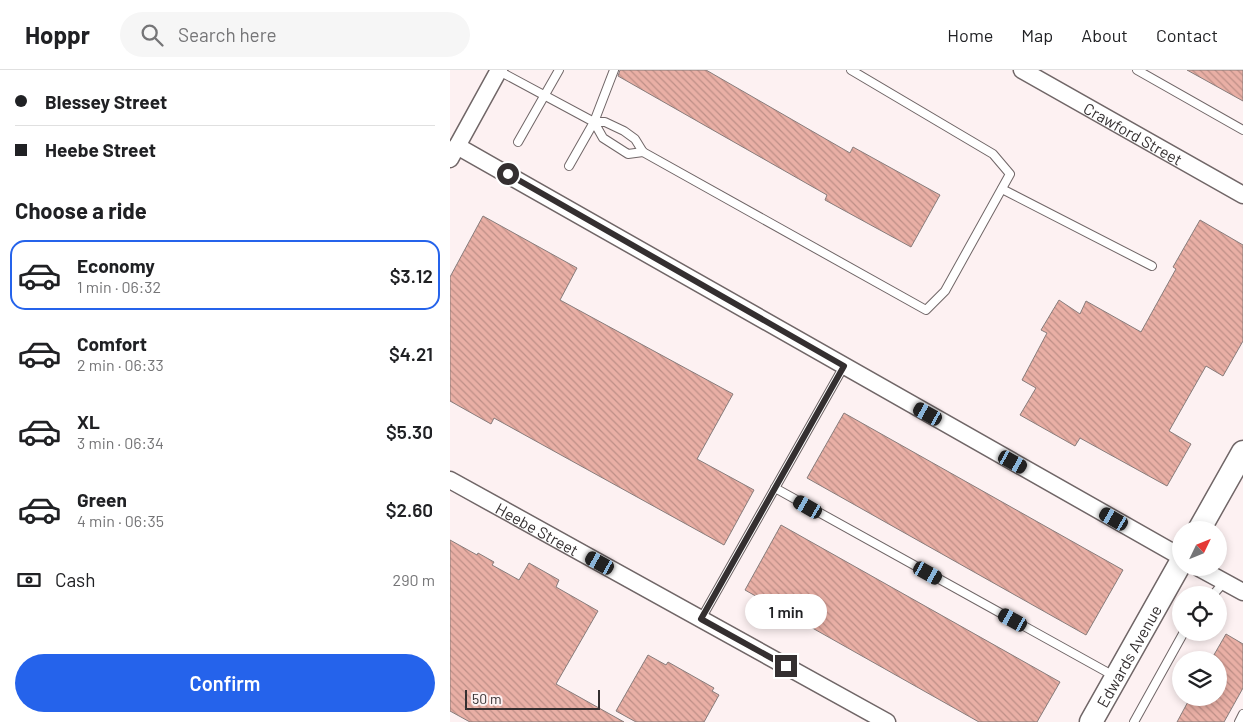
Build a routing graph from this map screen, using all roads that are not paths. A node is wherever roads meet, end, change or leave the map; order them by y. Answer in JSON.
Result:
{"nodes":[{"id":1,"x":499,"y":70,"type":"edge"},
{"id":2,"x":559,"y":70,"type":"edge"},
{"id":3,"x":614,"y":70,"type":"edge"},
{"id":4,"x":850,"y":70,"type":"edge"},
{"id":5,"x":1022,"y":70,"type":"edge"},
{"id":6,"x":1137,"y":70,"type":"edge"},
{"id":7,"x":545,"y":95,"type":"junction"},
{"id":8,"x":594,"y":122,"type":"junction"},
{"id":9,"x":1243,"y":130,"type":"edge"},
{"id":10,"x":518,"y":142,"type":"dead end"},
{"id":11,"x":454,"y":152,"type":"edge"},
{"id":12,"x":643,"y":152,"type":"junction"},
{"id":13,"x":569,"y":166,"type":"dead end"},
{"id":14,"x":1002,"y":189,"type":"junction"},
{"id":15,"x":1243,"y":195,"type":"edge"},
{"id":16,"x":1152,"y":266,"type":"dead end"},
{"id":17,"x":844,"y":366,"type":"junction"},
{"id":18,"x":1243,"y":452,"type":"edge"},
{"id":19,"x":450,"y":480,"type":"edge"},
{"id":20,"x":775,"y":488,"type":"junction"},
{"id":21,"x":1204,"y":521,"type":"edge"},
{"id":22,"x":1172,"y":552,"type":"edge"},
{"id":23,"x":1173,"y":576,"type":"edge"},
{"id":24,"x":1213,"y":576,"type":"edge"},
{"id":25,"x":1224,"y":582,"type":"junction"},
{"id":26,"x":1221,"y":586,"type":"edge"},
{"id":27,"x":1243,"y":592,"type":"edge"},
{"id":28,"x":701,"y":619,"type":"junction"},
{"id":29,"x":1179,"y":641,"type":"edge"},
{"id":30,"x":1116,"y":677,"type":"junction"},
{"id":31,"x":1243,"y":714,"type":"edge"},
{"id":32,"x":887,"y":722,"type":"edge"},
{"id":33,"x":1091,"y":722,"type":"edge"},
{"id":34,"x":1134,"y":722,"type":"edge"},
{"id":35,"x":1239,"y":722,"type":"edge"}],
"edges":[{"from":1,"to":7,"type":"lane"},
{"from":1,"to":11,"type":"street"},
{"from":2,"to":7,"type":"lane"},
{"from":3,"to":8,"type":"lane"},
{"from":4,"to":14,"type":"lane"},
{"from":5,"to":15,"type":"street","name":"Crawford Street"},
{"from":6,"to":9,"type":"lane"},
{"from":7,"to":8,"type":"lane"},
{"from":7,"to":10,"type":"lane"},
{"from":8,"to":12,"type":"lane"},
{"from":8,"to":12,"type":"lane"},
{"from":8,"to":13,"type":"lane"},
{"from":11,"to":17,"type":"street"},
{"from":12,"to":14,"type":"lane"},
{"from":14,"to":16,"type":"lane"},
{"from":17,"to":20,"type":"lane"},
{"from":17,"to":22,"type":"street"},
{"from":18,"to":21,"type":"street"},
{"from":19,"to":28,"type":"street","name":"Heebe Street"},
{"from":20,"to":28,"type":"lane"},
{"from":20,"to":30,"type":"lane"},
{"from":23,"to":30,"type":"street","name":"Edwards Avenue"},
{"from":24,"to":25,"type":"street"},
{"from":25,"to":26,"type":"lane"},
{"from":25,"to":27,"type":"street"},
{"from":28,"to":32,"type":"street","name":"Heebe Street"},
{"from":29,"to":34,"type":"lane"},
{"from":30,"to":33,"type":"street","name":"Edwards Avenue"},
{"from":31,"to":35,"type":"lane"}]}
